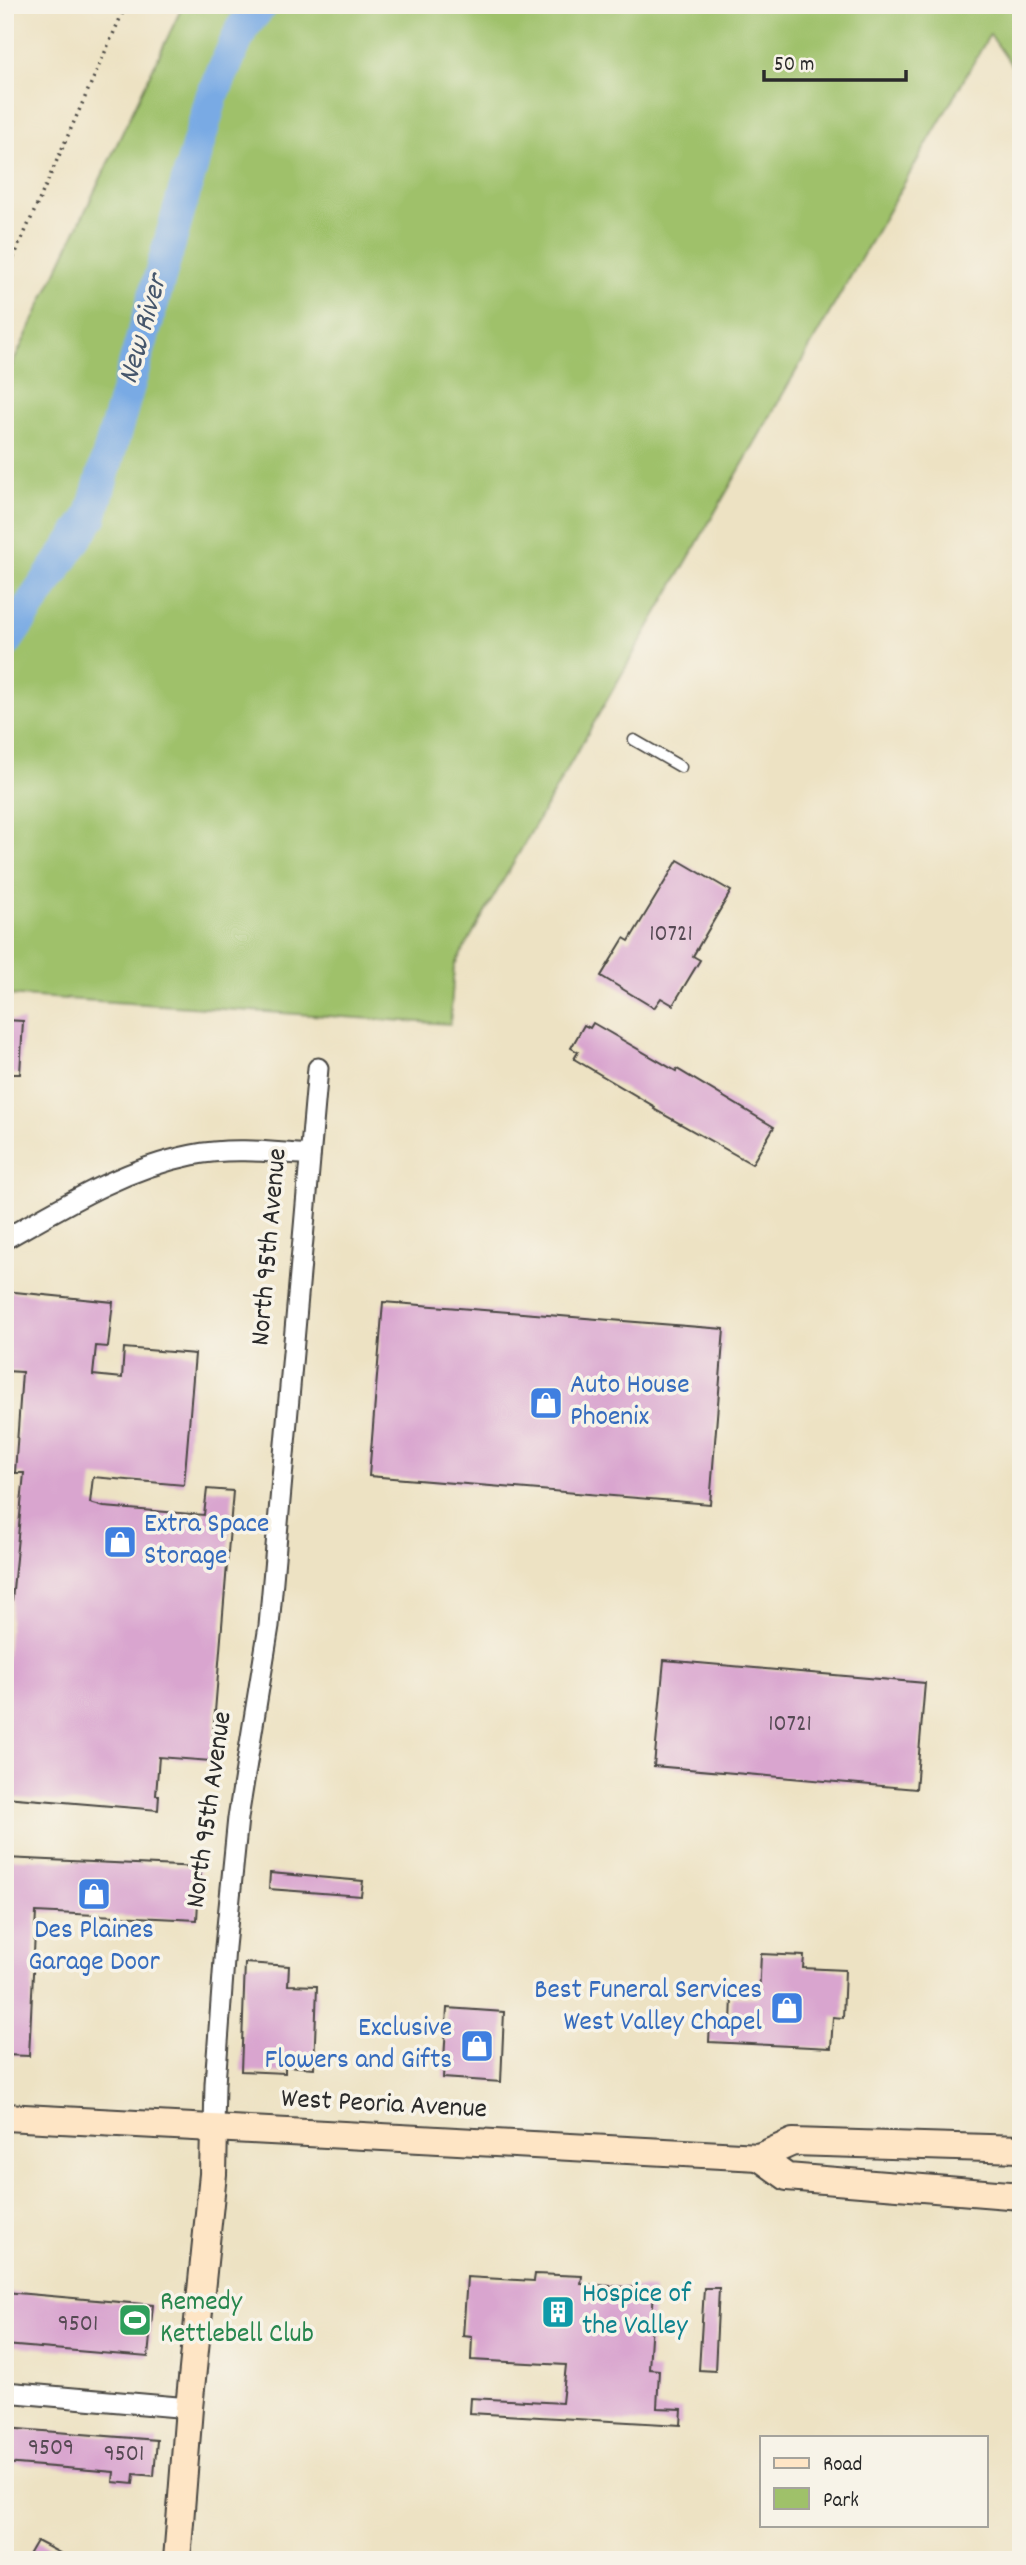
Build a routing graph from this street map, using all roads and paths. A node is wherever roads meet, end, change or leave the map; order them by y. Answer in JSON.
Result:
{"nodes":[{"id":1,"x":126,"y":5,"type":"edge"},
{"id":2,"x":5,"y":277,"type":"edge"},
{"id":3,"x":634,"y":740,"type":"dead end"},
{"id":4,"x":681,"y":766,"type":"dead end"},
{"id":5,"x":318,"y":1068,"type":"dead end"},
{"id":6,"x":310,"y":1155,"type":"junction"},
{"id":7,"x":5,"y":1239,"type":"edge"},
{"id":8,"x":5,"y":2117,"type":"edge"},
{"id":9,"x":214,"y":2129,"type":"junction"},
{"id":10,"x":1021,"y":2149,"type":"edge"},
{"id":11,"x":759,"y":2157,"type":"junction"},
{"id":12,"x":1021,"y":2196,"type":"edge"},
{"id":13,"x":5,"y":2392,"type":"edge"},
{"id":14,"x":189,"y":2408,"type":"junction"},
{"id":15,"x":177,"y":2560,"type":"edge"}],
"edges":[{"from":1,"to":2,"type":"path"},
{"from":3,"to":4,"type":"lane"},
{"from":5,"to":6,"type":"street","name":"North 95th Avenue"},
{"from":6,"to":7,"type":"street"},
{"from":6,"to":9,"type":"street","name":"North 95th Avenue"},
{"from":8,"to":9,"type":"main road","name":"West Peoria Avenue"},
{"from":9,"to":11,"type":"main road","name":"West Peoria Avenue"},
{"from":9,"to":14,"type":"main road","name":"North 95th Avenue"},
{"from":10,"to":11,"type":"main road","name":"West Peoria Avenue"},
{"from":11,"to":12,"type":"main road"},
{"from":13,"to":14,"type":"street"},
{"from":14,"to":15,"type":"main road","name":"North 95th Avenue"}]}
